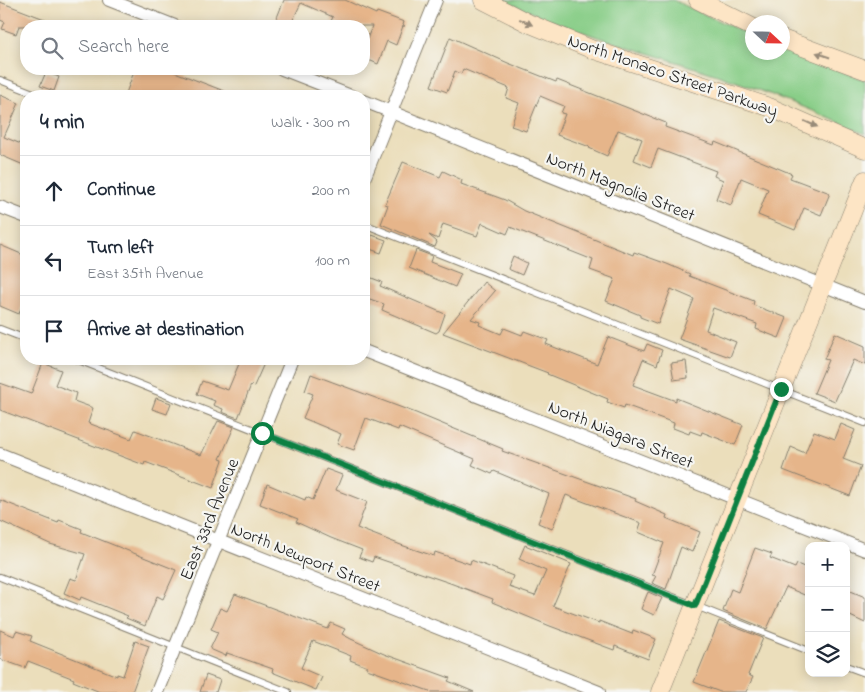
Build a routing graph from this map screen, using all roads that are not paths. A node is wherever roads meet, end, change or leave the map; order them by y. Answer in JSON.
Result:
{"nodes":[{"id":1,"x":109,"y":0,"type":"edge"},
{"id":2,"x":436,"y":0,"type":"edge"},
{"id":3,"x":483,"y":0,"type":"edge"},
{"id":4,"x":698,"y":0,"type":"edge"},
{"id":5,"x":160,"y":20,"type":"edge"},
{"id":6,"x":745,"y":24,"type":"edge"},
{"id":7,"x":790,"y":42,"type":"edge"},
{"id":8,"x":865,"y":70,"type":"edge"},
{"id":9,"x":297,"y":75,"type":"edge"},
{"id":10,"x":0,"y":80,"type":"edge"},
{"id":11,"x":26,"y":90,"type":"edge"},
{"id":12,"x":336,"y":90,"type":"edge"},
{"id":13,"x":370,"y":104,"type":"edge"},
{"id":14,"x":390,"y":112,"type":"junction"},
{"id":15,"x":865,"y":149,"type":"edge"},
{"id":16,"x":370,"y":164,"type":"edge"},
{"id":17,"x":865,"y":180,"type":"edge"},
{"id":18,"x":0,"y":207,"type":"edge"},
{"id":19,"x":20,"y":215,"type":"edge"},
{"id":20,"x":370,"y":226,"type":"edge"},
{"id":21,"x":823,"y":286,"type":"junction"},
{"id":22,"x":865,"y":302,"type":"edge"},
{"id":23,"x":0,"y":328,"type":"edge"},
{"id":24,"x":20,"y":336,"type":"edge"},
{"id":25,"x":370,"y":353,"type":"edge"},
{"id":26,"x":91,"y":365,"type":"edge"},
{"id":27,"x":290,"y":365,"type":"edge"},
{"id":28,"x":781,"y":389,"type":"junction"},
{"id":29,"x":865,"y":423,"type":"edge"},
{"id":30,"x":262,"y":433,"type":"junction"},
{"id":31,"x":0,"y":454,"type":"edge"},
{"id":32,"x":738,"y":499,"type":"junction"},
{"id":33,"x":219,"y":541,"type":"junction"},
{"id":34,"x":865,"y":550,"type":"edge"},
{"id":35,"x":0,"y":577,"type":"edge"},
{"id":36,"x":695,"y":606,"type":"junction"},
{"id":37,"x":175,"y":648,"type":"junction"},
{"id":38,"x":805,"y":649,"type":"edge"},
{"id":39,"x":850,"y":667,"type":"edge"},
{"id":40,"x":865,"y":673,"type":"edge"},
{"id":41,"x":157,"y":692,"type":"edge"},
{"id":42,"x":288,"y":692,"type":"edge"},
{"id":43,"x":599,"y":692,"type":"edge"},
{"id":44,"x":660,"y":692,"type":"edge"}],
"edges":[{"from":1,"to":5,"type":"street"},
{"from":2,"to":14,"type":"street"},
{"from":3,"to":15,"type":"street","name":"North Monaco Street Parkway","one_way":true},
{"from":4,"to":6,"type":"street"},
{"from":8,"to":7,"type":"street","one_way":true},
{"from":9,"to":12,"type":"street"},
{"from":10,"to":11,"type":"lane"},
{"from":13,"to":14,"type":"street","name":"North Magnolia Street"},
{"from":14,"to":16,"type":"street"},
{"from":14,"to":21,"type":"street","name":"North Magnolia Street"},
{"from":17,"to":21,"type":"street"},
{"from":18,"to":19,"type":"street"},
{"from":20,"to":28,"type":"lane"},
{"from":21,"to":22,"type":"street","name":"North Magnolia Street"},
{"from":21,"to":28,"type":"street"},
{"from":23,"to":24,"type":"lane"},
{"from":25,"to":32,"type":"street","name":"North Niagara Street"},
{"from":26,"to":30,"type":"lane"},
{"from":27,"to":30,"type":"street","name":"East 33rd Avenue"},
{"from":28,"to":29,"type":"lane"},
{"from":28,"to":32,"type":"street"},
{"from":30,"to":33,"type":"street","name":"East 33rd Avenue"},
{"from":30,"to":36,"type":"lane"},
{"from":31,"to":33,"type":"street","name":"North Newport Street"},
{"from":32,"to":34,"type":"street","name":"North Niagara Street"},
{"from":32,"to":36,"type":"street"},
{"from":33,"to":37,"type":"street","name":"East 33rd Avenue"},
{"from":33,"to":43,"type":"street","name":"North Newport Street"},
{"from":35,"to":37,"type":"lane"},
{"from":36,"to":38,"type":"lane"},
{"from":36,"to":44,"type":"street"},
{"from":37,"to":41,"type":"street","name":"East 33rd Avenue"},
{"from":37,"to":42,"type":"lane"},
{"from":39,"to":40,"type":"lane"}]}
